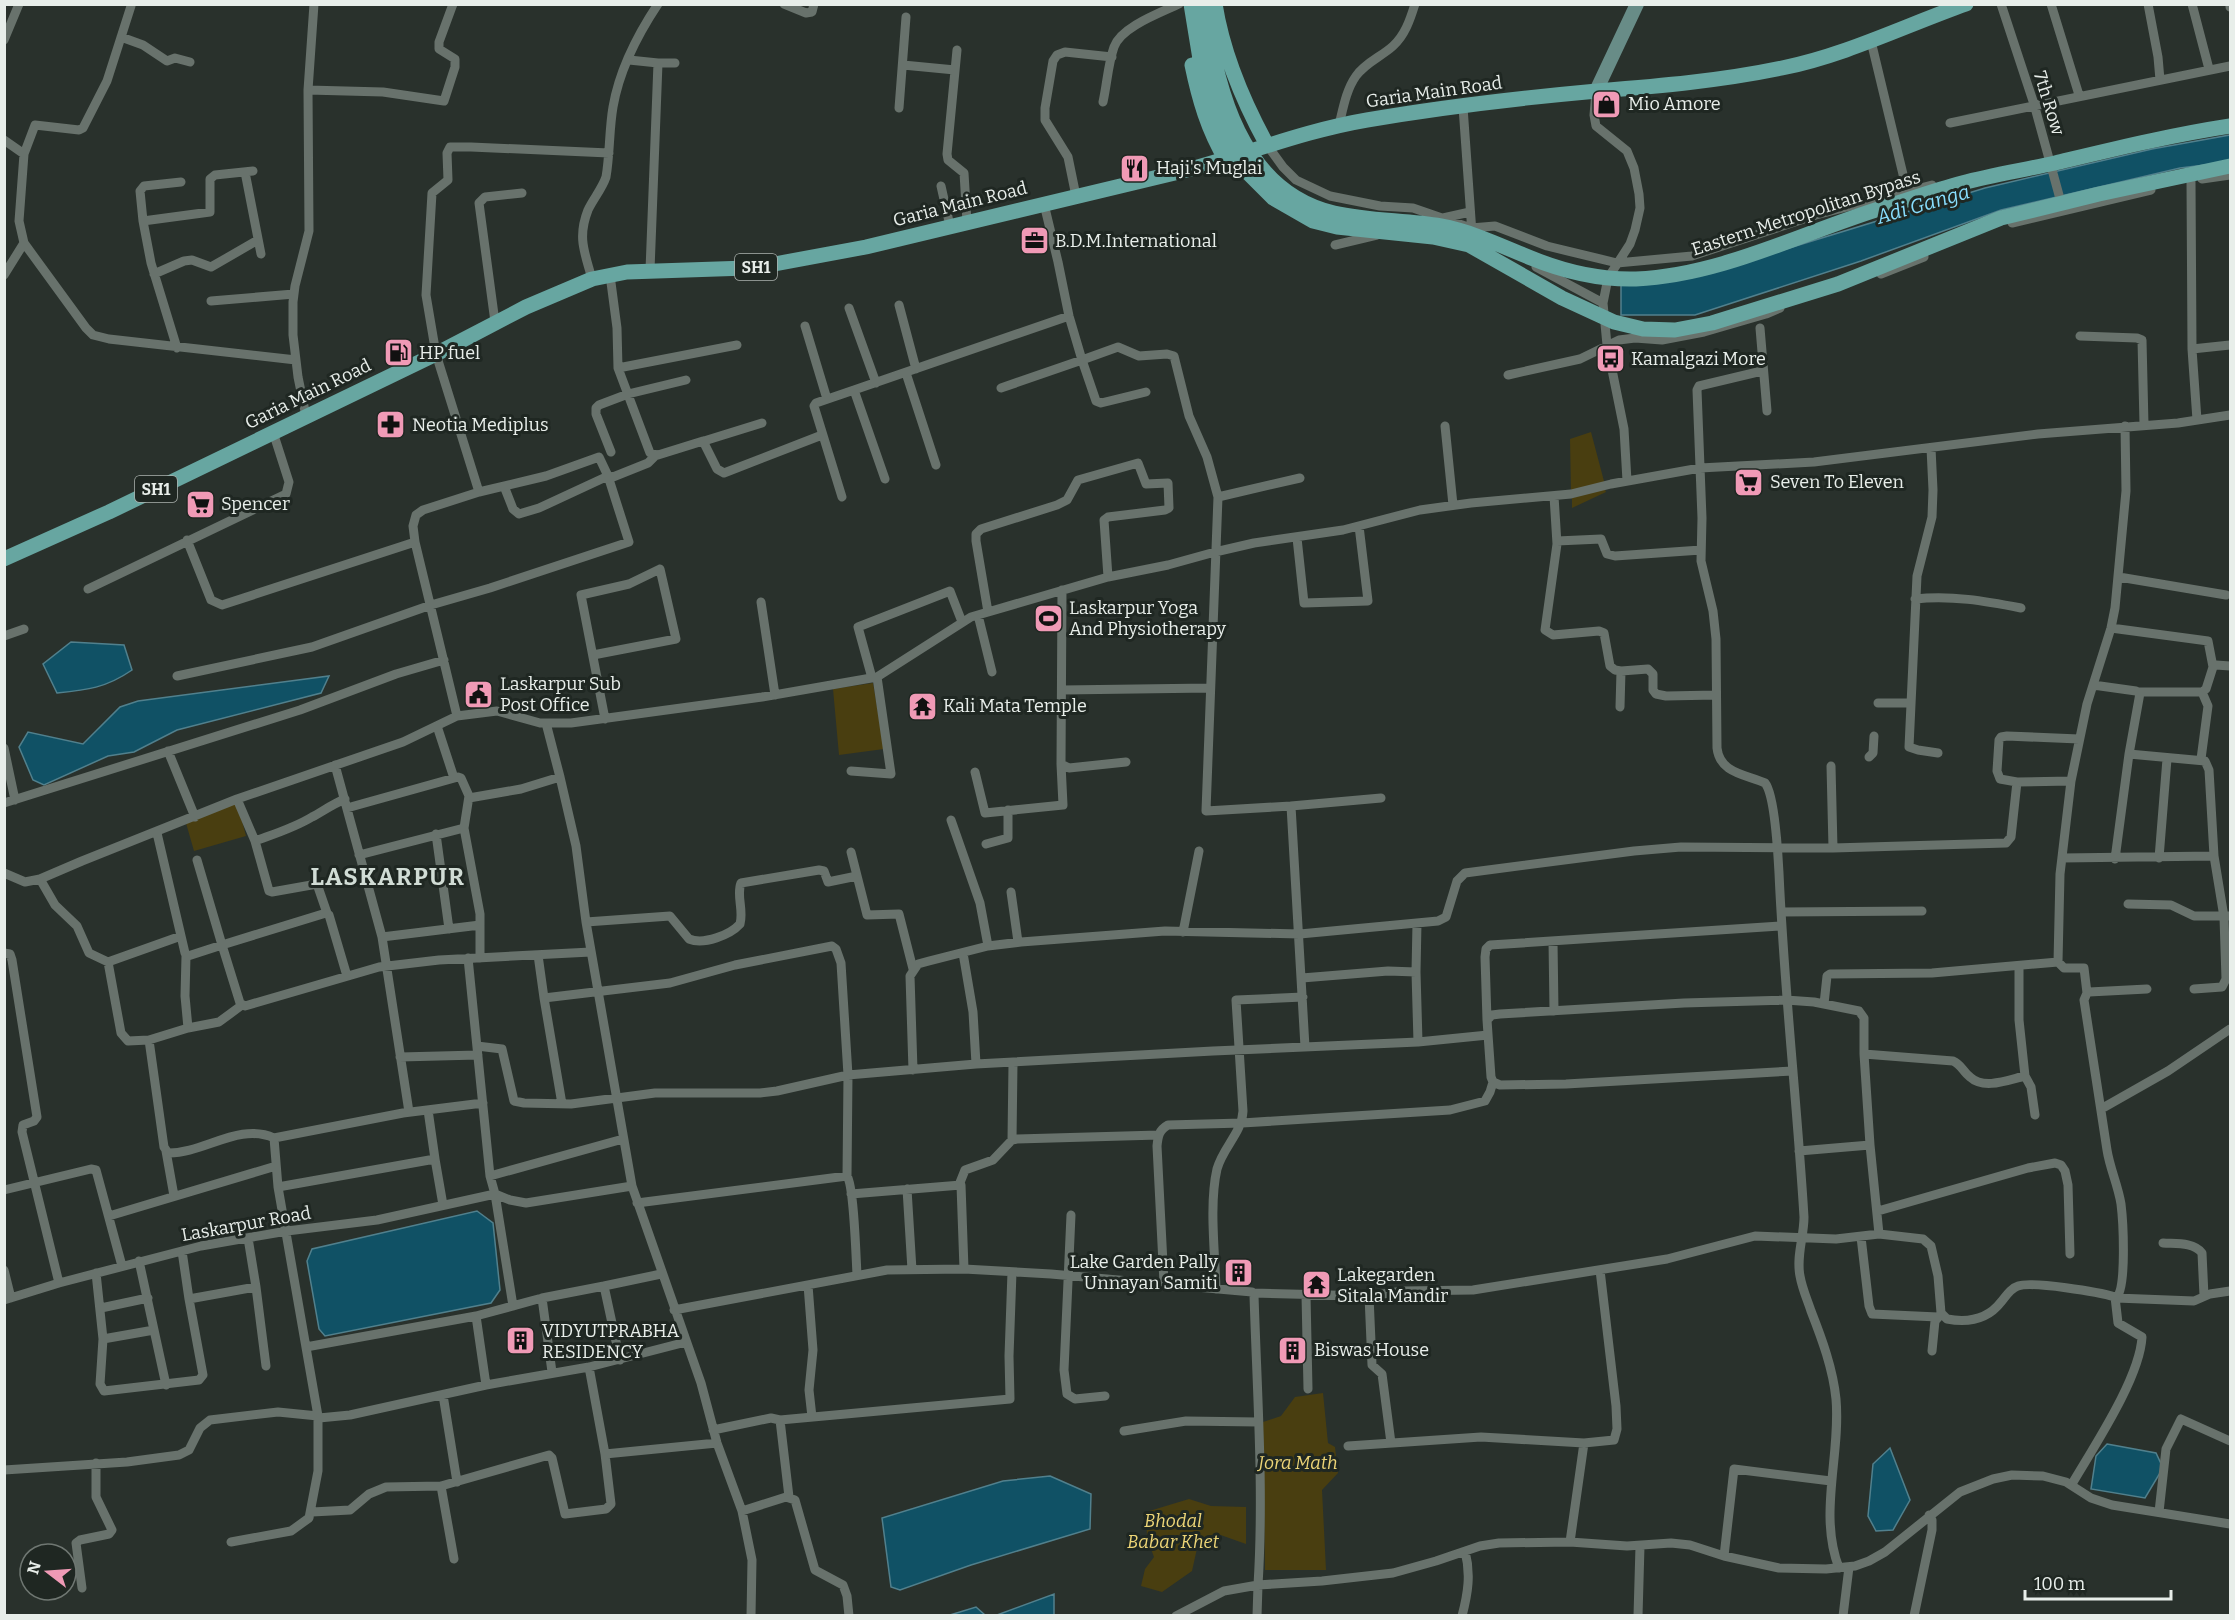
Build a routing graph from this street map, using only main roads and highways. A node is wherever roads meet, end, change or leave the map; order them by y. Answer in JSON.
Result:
{"nodes":[{"id":1,"x":1181,"y":4,"type":"edge"},
{"id":2,"x":1191,"y":4,"type":"edge"},
{"id":3,"x":1204,"y":4,"type":"edge"},
{"id":4,"x":1215,"y":4,"type":"edge"},
{"id":5,"x":1637,"y":4,"type":"edge"},
{"id":6,"x":1966,"y":4,"type":"edge"},
{"id":7,"x":1596,"y":92,"type":"junction"},
{"id":8,"x":2230,"y":126,"type":"edge"},
{"id":9,"x":1267,"y":145,"type":"junction"},
{"id":10,"x":1226,"y":160,"type":"junction"},
{"id":11,"x":2230,"y":166,"type":"edge"},
{"id":12,"x":4,"y":559,"type":"edge"}],
"edges":[{"from":1,"to":10,"type":"main road"},
{"from":2,"to":11,"type":"main road"},
{"from":3,"to":8,"type":"main road","name":"Eastern Metropolitan Bypass"},
{"from":4,"to":9,"type":"main road"},
{"from":5,"to":7,"type":"main road"},
{"from":6,"to":7,"type":"main road","name":"Garia Main Road","number":"SH1"},
{"from":7,"to":9,"type":"main road","name":"Garia Main Road","number":"SH1"},
{"from":9,"to":10,"type":"main road","name":"Garia Main Road","number":"SH1"},
{"from":10,"to":12,"type":"main road","name":"Garia Main Road","number":"SH1"}]}
